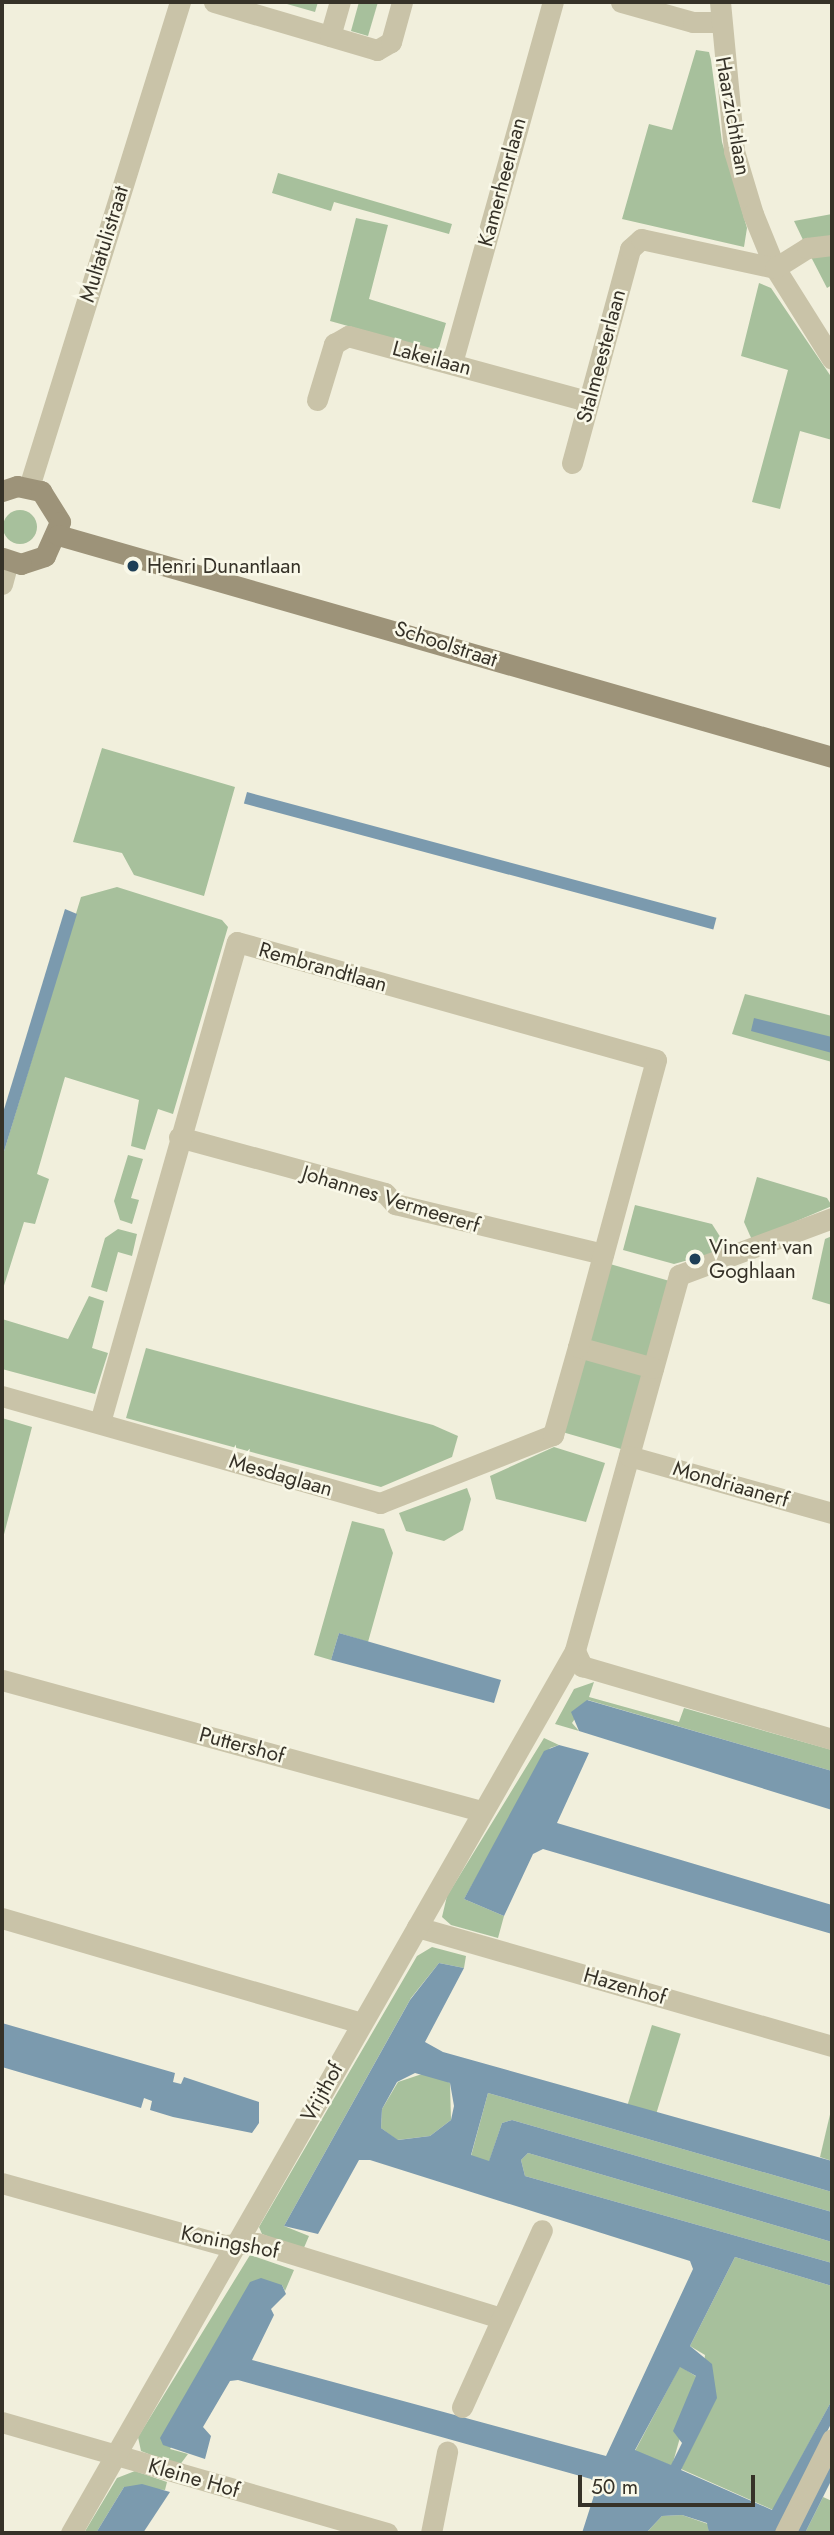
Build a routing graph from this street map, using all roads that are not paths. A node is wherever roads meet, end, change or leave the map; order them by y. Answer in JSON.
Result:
{"nodes":[{"id":1,"x":180,"y":2,"type":"edge"},
{"id":2,"x":214,"y":2,"type":"edge"},
{"id":3,"x":340,"y":2,"type":"edge"},
{"id":4,"x":402,"y":2,"type":"edge"},
{"id":5,"x":553,"y":2,"type":"edge"},
{"id":6,"x":621,"y":2,"type":"edge"},
{"id":7,"x":719,"y":12,"type":"edge"},
{"id":8,"x":330,"y":36,"type":"junction"},
{"id":9,"x":832,"y":245,"type":"edge"},
{"id":10,"x":775,"y":268,"type":"junction"},
{"id":11,"x":832,"y":359,"type":"edge"},
{"id":12,"x":452,"y":363,"type":"junction"},
{"id":13,"x":317,"y":400,"type":"dead end"},
{"id":14,"x":588,"y":401,"type":"junction"},
{"id":15,"x":572,"y":464,"type":"dead end"},
{"id":16,"x":29,"y":487,"type":"junction"},
{"id":17,"x":2,"y":491,"type":"edge"},
{"id":18,"x":58,"y":535,"type":"junction"},
{"id":19,"x":5,"y":560,"type":"edge"},
{"id":20,"x":2,"y":584,"type":"edge"},
{"id":21,"x":832,"y":757,"type":"edge"},
{"id":22,"x":180,"y":1137,"type":"junction"},
{"id":23,"x":832,"y":1218,"type":"edge"},
{"id":24,"x":603,"y":1254,"type":"junction"},
{"id":25,"x":578,"y":1347,"type":"junction"},
{"id":26,"x":653,"y":1368,"type":"junction"},
{"id":27,"x":2,"y":1396,"type":"edge"},
{"id":28,"x":100,"y":1422,"type":"junction"},
{"id":29,"x":629,"y":1456,"type":"junction"},
{"id":30,"x":832,"y":1513,"type":"edge"},
{"id":31,"x":575,"y":1651,"type":"junction"},
{"id":32,"x":2,"y":1680,"type":"edge"},
{"id":33,"x":832,"y":1739,"type":"edge"},
{"id":34,"x":482,"y":1811,"type":"junction"},
{"id":35,"x":2,"y":1918,"type":"edge"},
{"id":36,"x":417,"y":1927,"type":"junction"},
{"id":37,"x":360,"y":2023,"type":"junction"},
{"id":38,"x":832,"y":2046,"type":"edge"},
{"id":39,"x":2,"y":2183,"type":"edge"},
{"id":40,"x":542,"y":2230,"type":"dead end"},
{"id":41,"x":238,"y":2242,"type":"junction"},
{"id":42,"x":498,"y":2317,"type":"junction"},
{"id":43,"x":462,"y":2407,"type":"dead end"},
{"id":44,"x":2,"y":2423,"type":"edge"},
{"id":45,"x":832,"y":2439,"type":"edge"},
{"id":46,"x":447,"y":2452,"type":"dead end"},
{"id":47,"x":116,"y":2455,"type":"junction"},
{"id":48,"x":71,"y":2533,"type":"edge"},
{"id":49,"x":387,"y":2533,"type":"edge"},
{"id":50,"x":430,"y":2533,"type":"edge"},
{"id":51,"x":785,"y":2533,"type":"edge"}],
"edges":[{"from":1,"to":16,"type":"street","name":"Multatulistraat"},
{"from":2,"to":8,"type":"street"},
{"from":3,"to":8,"type":"street"},
{"from":4,"to":8,"type":"street"},
{"from":5,"to":12,"type":"street","name":"Kamerheerlaan"},
{"from":6,"to":7,"type":"street"},
{"from":7,"to":10,"type":"street","name":"Haarzichtlaan"},
{"from":9,"to":10,"type":"street"},
{"from":10,"to":11,"type":"street","name":"Haarzichtlaan"},
{"from":10,"to":14,"type":"street","name":"Stalmeesterlaan"},
{"from":12,"to":13,"type":"street","name":"Lakeilaan"},
{"from":12,"to":14,"type":"street","name":"Lakeilaan"},
{"from":14,"to":15,"type":"street","name":"Stalmeesterlaan"},
{"from":16,"to":17,"type":"street"},
{"from":16,"to":18,"type":"street"},
{"from":18,"to":19,"type":"street"},
{"from":18,"to":21,"type":"street","name":"Schoolstraat"},
{"from":19,"to":20,"type":"street"},
{"from":22,"to":24,"type":"street","name":"Johannes Vermeererf"},
{"from":22,"to":24,"type":"street","name":"Rembrandtlaan"},
{"from":22,"to":28,"type":"street","name":"Rembrandtlaan"},
{"from":23,"to":26,"type":"street"},
{"from":24,"to":25,"type":"street"},
{"from":25,"to":26,"type":"street"},
{"from":25,"to":28,"type":"street","name":"Mesdaglaan"},
{"from":26,"to":29,"type":"street"},
{"from":27,"to":28,"type":"street","name":"Mesdaglaan"},
{"from":29,"to":30,"type":"street","name":"Mondriaanerf"},
{"from":29,"to":31,"type":"street"},
{"from":31,"to":33,"type":"street"},
{"from":31,"to":34,"type":"street","name":"Vrijthof"},
{"from":32,"to":34,"type":"street","name":"Puttershof"},
{"from":34,"to":36,"type":"street","name":"Vrijthof"},
{"from":35,"to":37,"type":"street"},
{"from":36,"to":37,"type":"street","name":"Vrijthof"},
{"from":36,"to":38,"type":"street","name":"Hazenhof"},
{"from":37,"to":41,"type":"street","name":"Vrijthof"},
{"from":39,"to":41,"type":"street","name":"Koningshof"},
{"from":40,"to":42,"type":"street"},
{"from":41,"to":42,"type":"street","name":"Koningshof"},
{"from":41,"to":47,"type":"street","name":"Vrijthof"},
{"from":42,"to":43,"type":"street"},
{"from":44,"to":47,"type":"street","name":"Kleine Hof"},
{"from":45,"to":51,"type":"street"},
{"from":46,"to":50,"type":"street"},
{"from":47,"to":48,"type":"street","name":"Vrijthof"},
{"from":47,"to":49,"type":"street","name":"Kleine Hof"}]}
